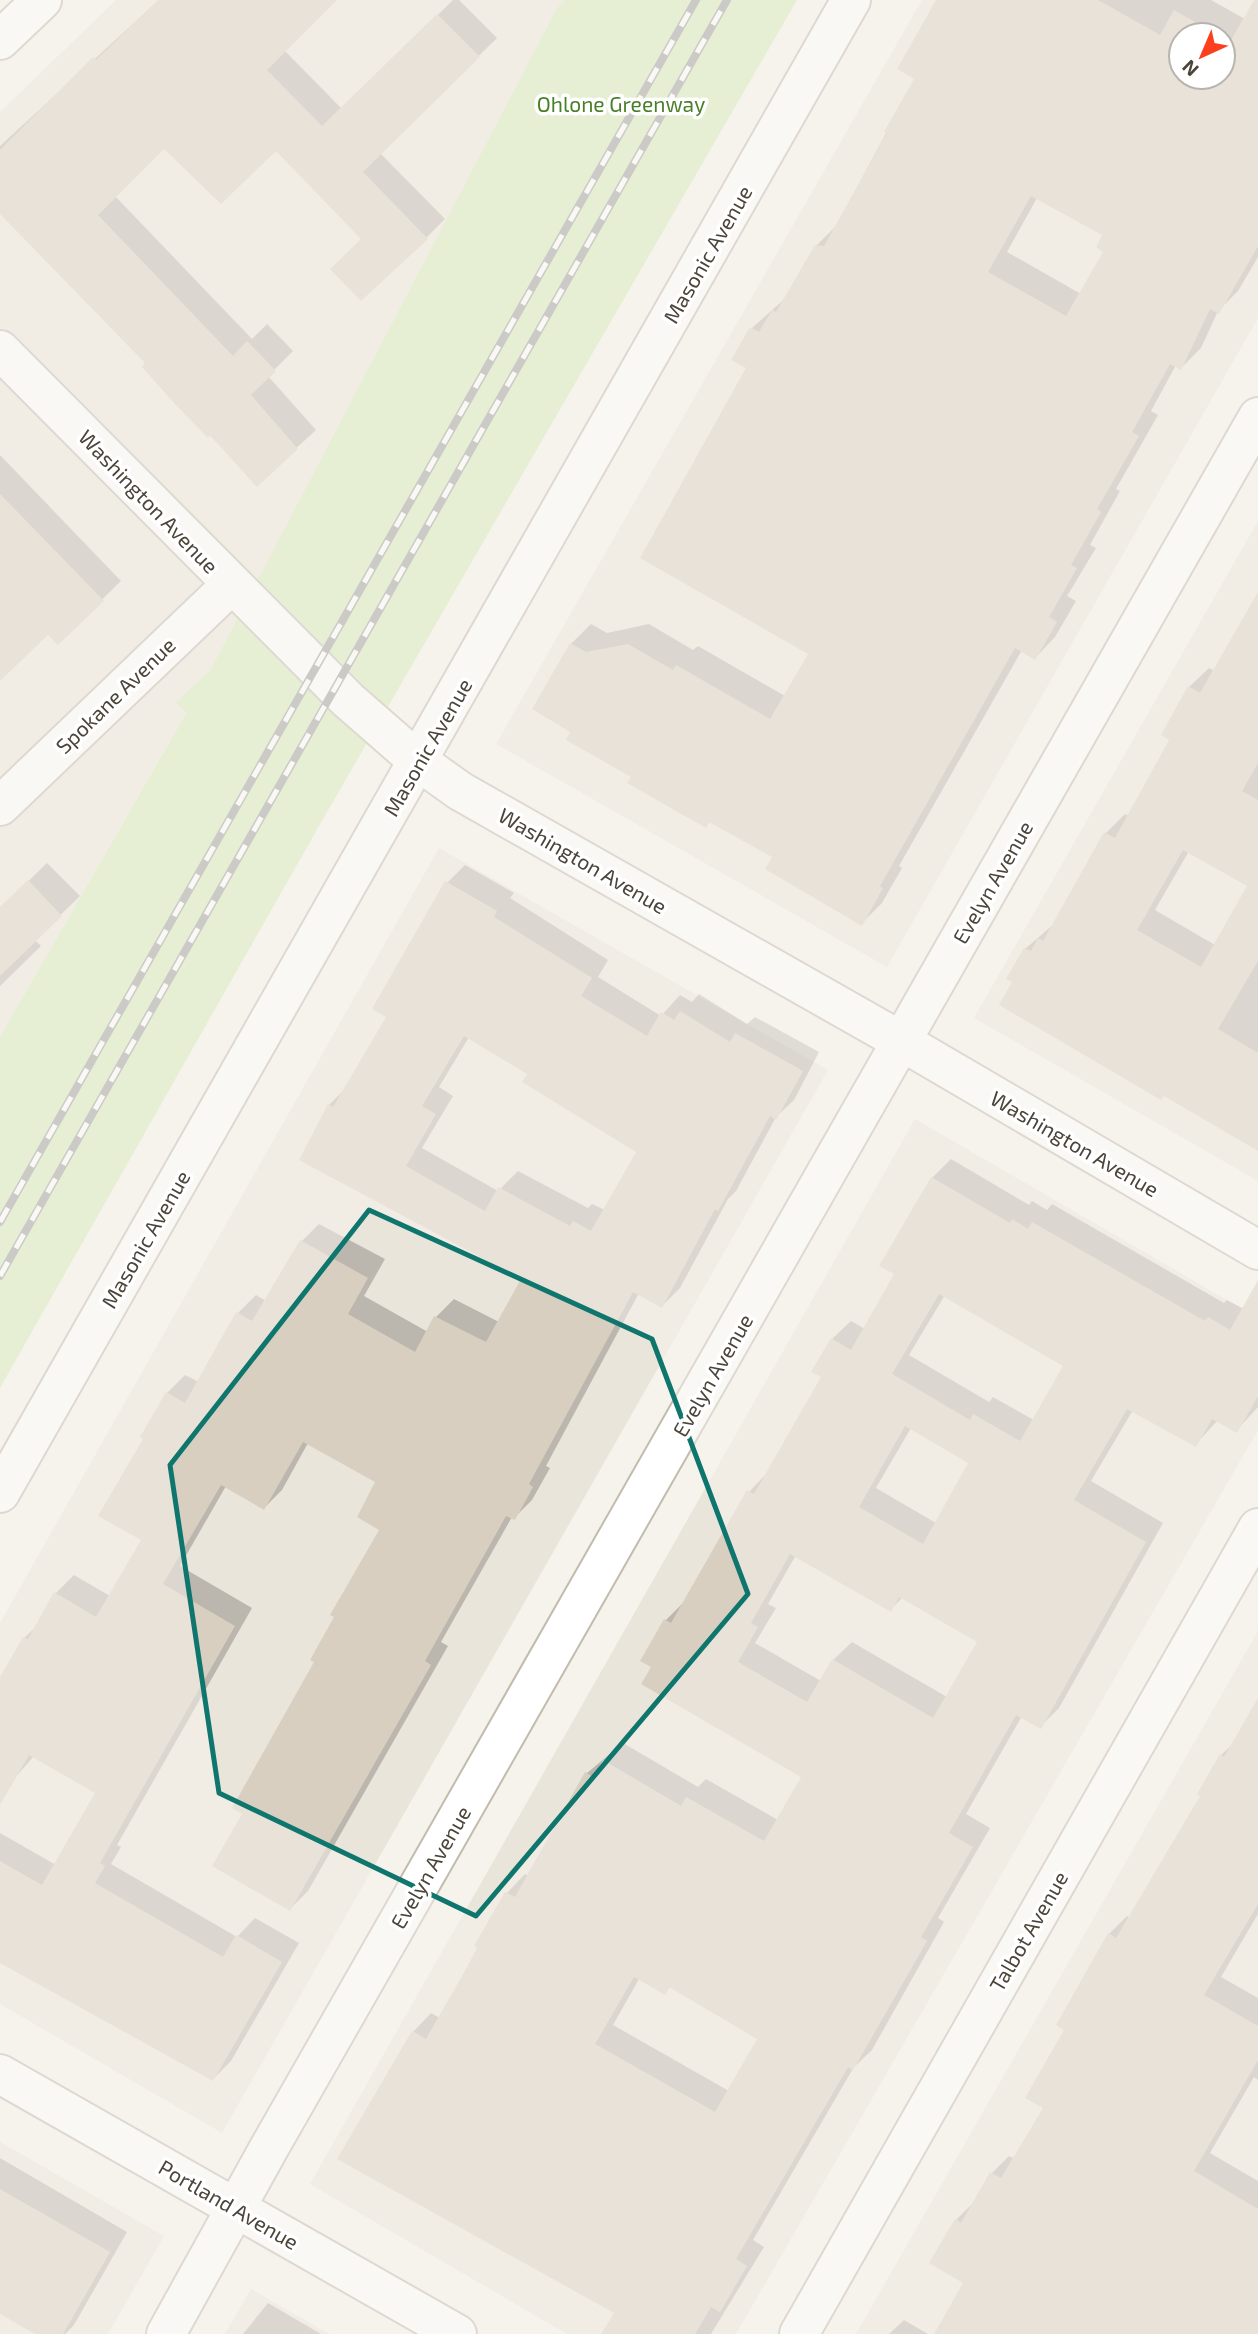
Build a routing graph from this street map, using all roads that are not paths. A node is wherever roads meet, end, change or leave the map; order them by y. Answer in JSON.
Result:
{"nodes":[{"id":1,"x":42,"y":0,"type":"edge"},
{"id":2,"x":851,"y":0,"type":"edge"},
{"id":3,"x":0,"y":40,"type":"edge"},
{"id":4,"x":0,"y":349,"type":"edge"},
{"id":5,"x":1258,"y":417,"type":"edge"},
{"id":6,"x":231,"y":585,"type":"junction"},
{"id":7,"x":418,"y":761,"type":"junction"},
{"id":8,"x":0,"y":806,"type":"edge"},
{"id":9,"x":901,"y":1041,"type":"junction"},
{"id":10,"x":1258,"y":1250,"type":"edge"},
{"id":11,"x":0,"y":1493,"type":"edge"},
{"id":12,"x":1258,"y":1528,"type":"edge"},
{"id":13,"x":0,"y":2074,"type":"edge"},
{"id":14,"x":236,"y":2208,"type":"junction"},
{"id":15,"x":166,"y":2334,"type":"edge"},
{"id":16,"x":457,"y":2334,"type":"edge"},
{"id":17,"x":799,"y":2334,"type":"edge"}],
"edges":[{"from":1,"to":3,"type":"street"},
{"from":2,"to":7,"type":"street","name":"Masonic Avenue"},
{"from":4,"to":6,"type":"street","name":"Washington Avenue"},
{"from":5,"to":9,"type":"street","name":"Evelyn Avenue"},
{"from":6,"to":7,"type":"street","name":"Washington Avenue"},
{"from":6,"to":8,"type":"street","name":"Spokane Avenue"},
{"from":7,"to":9,"type":"street","name":"Washington Avenue"},
{"from":7,"to":11,"type":"street","name":"Masonic Avenue"},
{"from":9,"to":10,"type":"street","name":"Washington Avenue"},
{"from":9,"to":14,"type":"street","name":"Evelyn Avenue"},
{"from":12,"to":17,"type":"street","name":"Talbot Avenue"},
{"from":13,"to":14,"type":"street","name":"Portland Avenue"},
{"from":14,"to":15,"type":"street","name":"Evelyn Avenue"},
{"from":14,"to":16,"type":"street","name":"Portland Avenue"}]}
